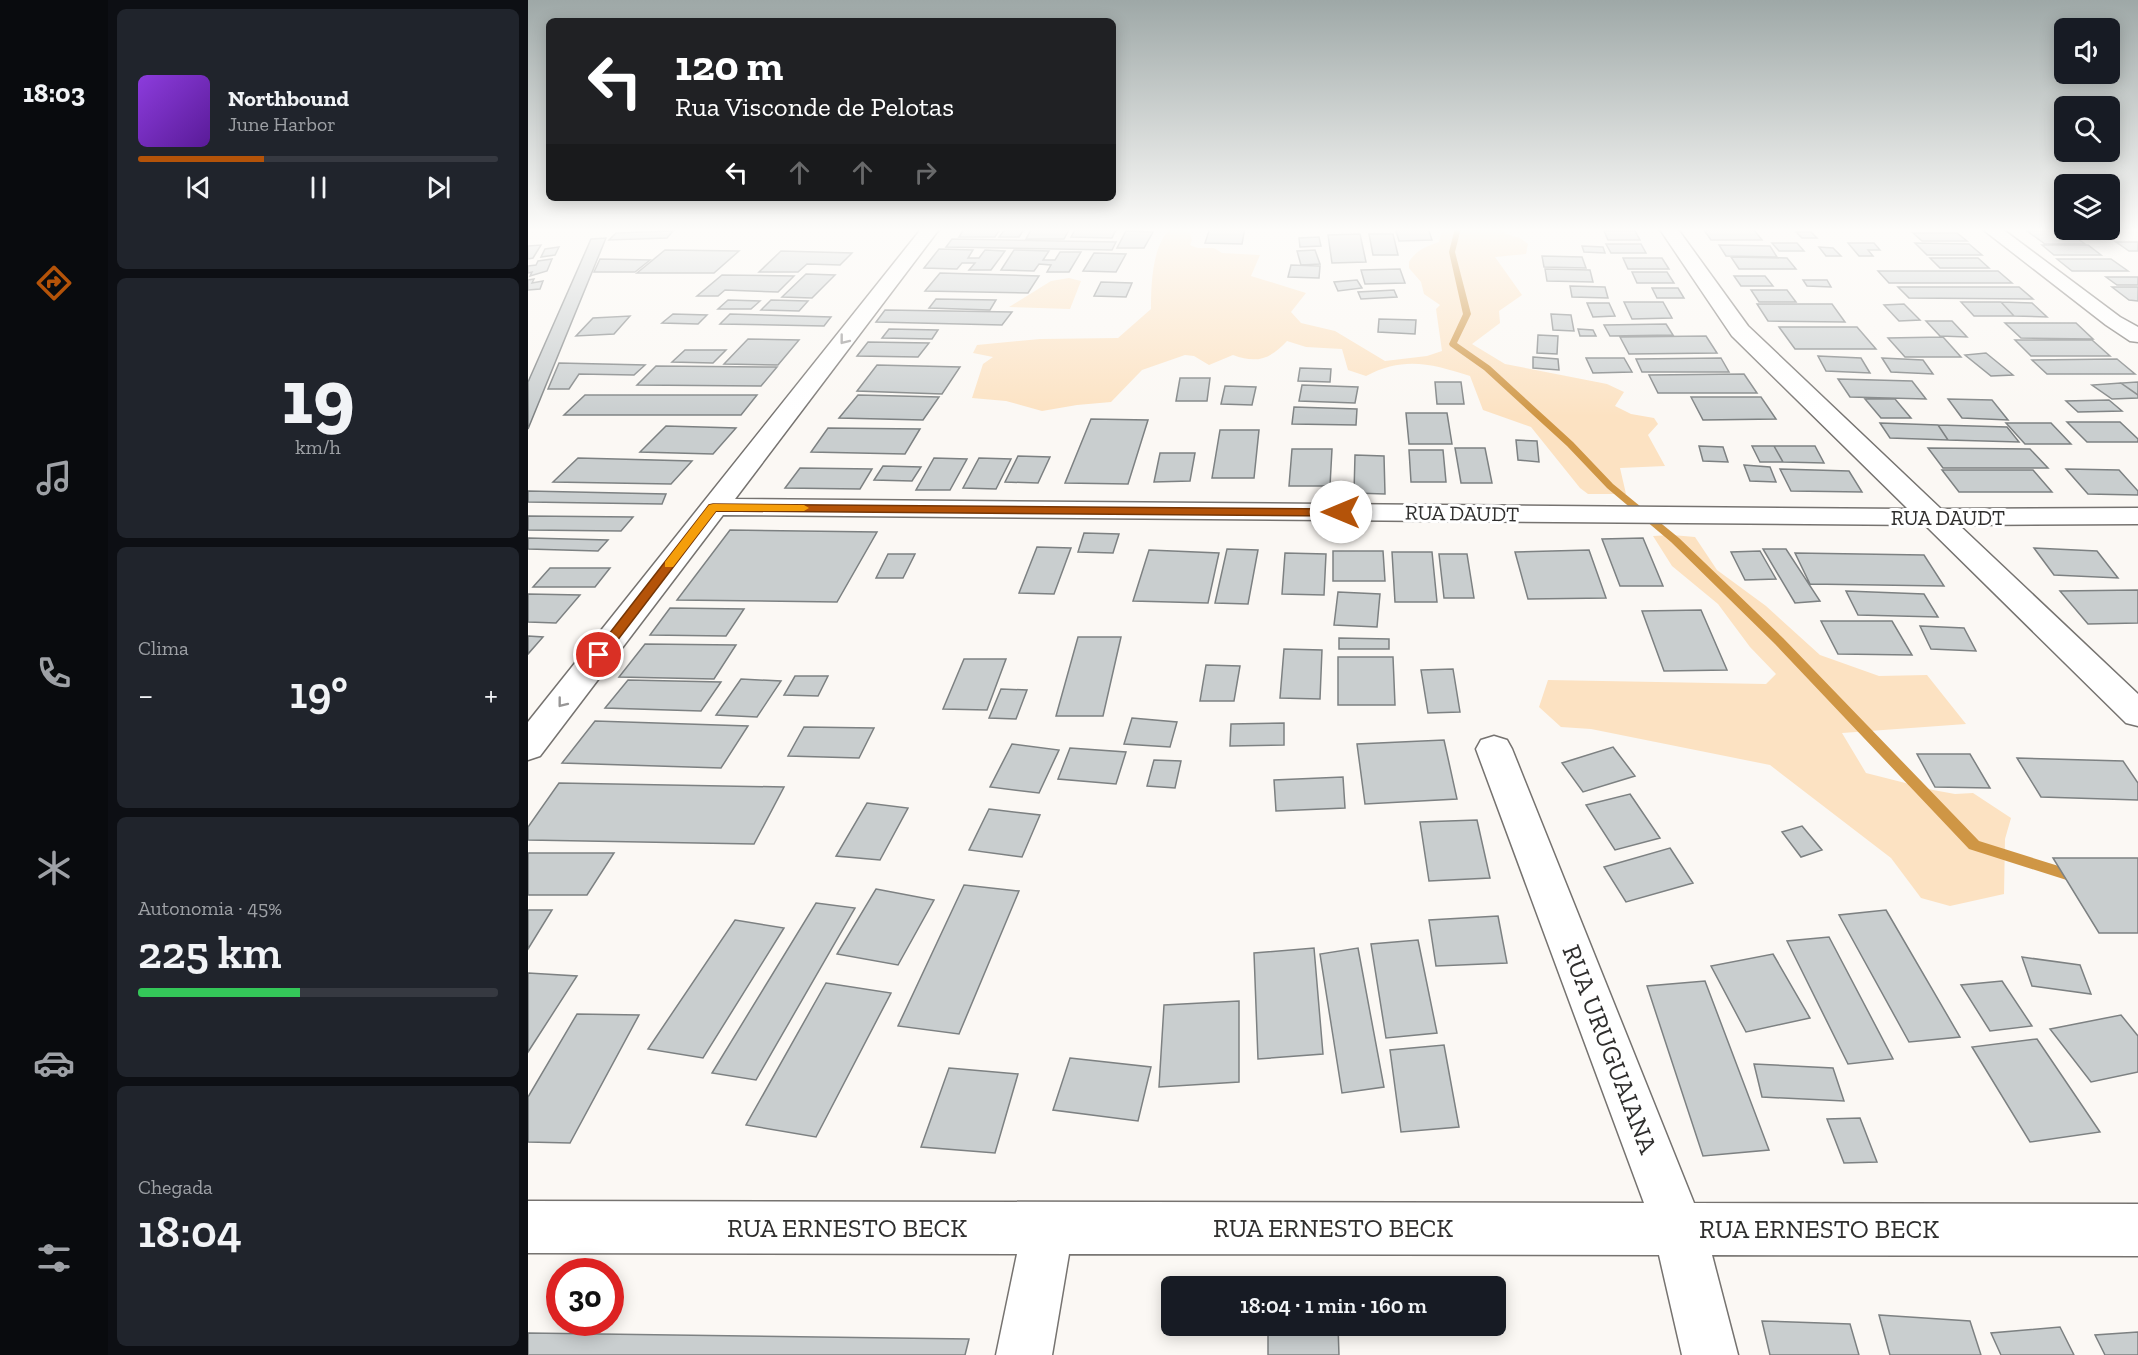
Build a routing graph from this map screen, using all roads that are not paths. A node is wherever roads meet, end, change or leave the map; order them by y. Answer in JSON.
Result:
{"nodes":[{"id":1,"x":882,"y":291,"type":"edge"},
{"id":2,"x":1712,"y":291,"type":"edge"},
{"id":3,"x":2074,"y":291,"type":"edge"},
{"id":4,"x":2138,"y":336,"type":"edge"},
{"id":5,"x":713,"y":507,"type":"junction"},
{"id":6,"x":2138,"y":516,"type":"edge"},
{"id":7,"x":1933,"y":517,"type":"junction"},
{"id":8,"x":2138,"y":714,"type":"edge"},
{"id":9,"x":528,"y":747,"type":"edge"},
{"id":10,"x":1494,"y":749,"type":"dead end"},
{"id":11,"x":528,"y":1227,"type":"edge"},
{"id":12,"x":1048,"y":1228,"type":"junction"},
{"id":13,"x":1679,"y":1229,"type":"junction"},
{"id":14,"x":2138,"y":1230,"type":"edge"},
{"id":15,"x":1024,"y":1355,"type":"edge"},
{"id":16,"x":1710,"y":1355,"type":"edge"}],
"edges":[{"from":1,"to":5,"type":"street","one_way":true},
{"from":2,"to":7,"type":"street"},
{"from":3,"to":4,"type":"street"},
{"from":5,"to":7,"type":"street","name":"RUA DAUDT"},
{"from":5,"to":9,"type":"street","one_way":true},
{"from":6,"to":7,"type":"street","name":"RUA DAUDT"},
{"from":7,"to":8,"type":"street"},
{"from":10,"to":13,"type":"street","name":"RUA URUGUAIANA"},
{"from":11,"to":12,"type":"street","name":"RUA ERNESTO BECK"},
{"from":12,"to":13,"type":"street","name":"RUA ERNESTO BECK"},
{"from":12,"to":15,"type":"street"},
{"from":13,"to":14,"type":"street","name":"RUA ERNESTO BECK"},
{"from":13,"to":16,"type":"street","name":"RUA URUGUAIANA"}]}
